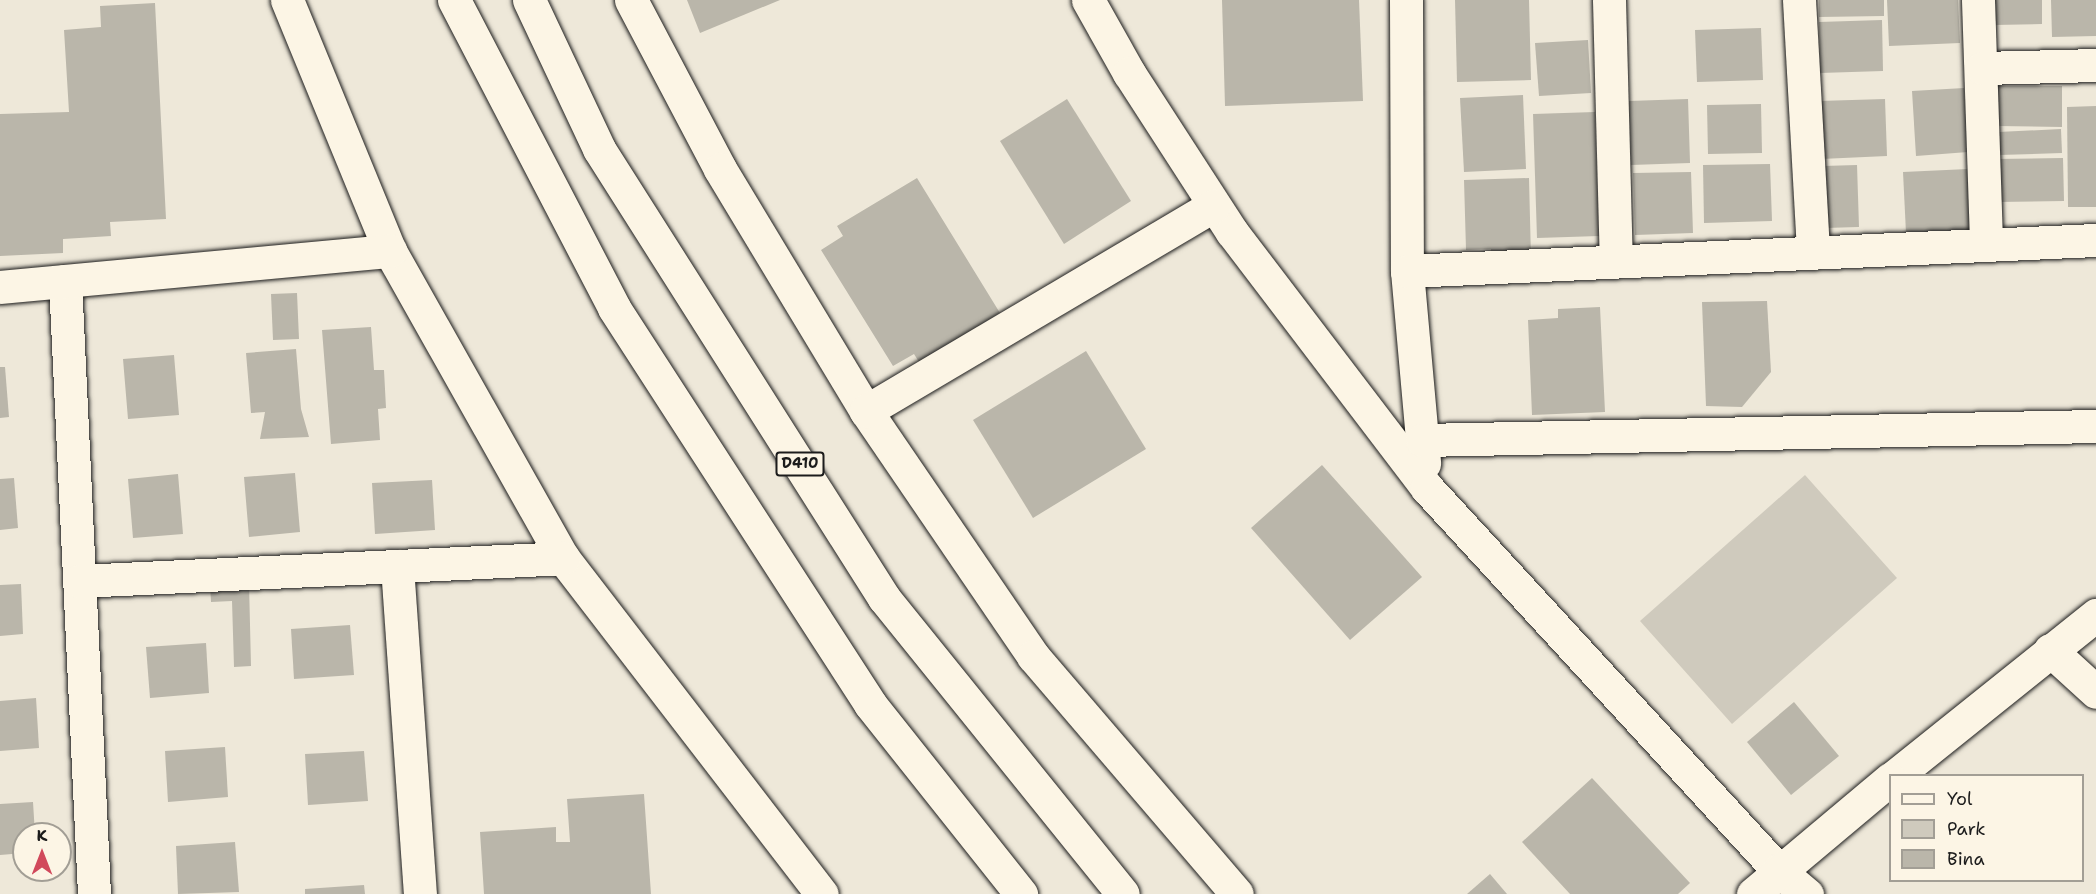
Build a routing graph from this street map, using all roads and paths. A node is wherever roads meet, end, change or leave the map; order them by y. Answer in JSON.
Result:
{"nodes":[{"id":1,"x":287,"y":0,"type":"edge"},
{"id":2,"x":454,"y":0,"type":"edge"},
{"id":3,"x":529,"y":0,"type":"edge"},
{"id":4,"x":631,"y":0,"type":"edge"},
{"id":5,"x":1088,"y":0,"type":"edge"},
{"id":6,"x":1406,"y":0,"type":"edge"},
{"id":7,"x":1609,"y":0,"type":"edge"},
{"id":8,"x":1799,"y":0,"type":"edge"},
{"id":9,"x":1978,"y":0,"type":"edge"},
{"id":10,"x":2096,"y":65,"type":"edge"},
{"id":11,"x":1982,"y":68,"type":"junction"},
{"id":12,"x":1214,"y":205,"type":"junction"},
{"id":13,"x":2096,"y":240,"type":"edge"},
{"id":14,"x":1986,"y":245,"type":"junction"},
{"id":15,"x":390,"y":251,"type":"junction"},
{"id":16,"x":1813,"y":253,"type":"junction"},
{"id":17,"x":1616,"y":260,"type":"junction"},
{"id":18,"x":1407,"y":271,"type":"junction"},
{"id":19,"x":65,"y":281,"type":"junction"},
{"id":20,"x":0,"y":286,"type":"edge"},
{"id":21,"x":866,"y":411,"type":"junction"},
{"id":22,"x":2096,"y":426,"type":"edge"},
{"id":23,"x":1422,"y":440,"type":"junction"},
{"id":24,"x":1426,"y":488,"type":"junction"},
{"id":25,"x":563,"y":558,"type":"junction"},
{"id":26,"x":397,"y":566,"type":"junction"},
{"id":27,"x":79,"y":581,"type":"junction"},
{"id":28,"x":2096,"y":615,"type":"edge"},
{"id":29,"x":2050,"y":650,"type":"junction"},
{"id":30,"x":2096,"y":693,"type":"edge"},
{"id":31,"x":1897,"y":774,"type":"edge"},
{"id":32,"x":1889,"y":780,"type":"edge"},
{"id":33,"x":1778,"y":870,"type":"junction"},
{"id":34,"x":94,"y":894,"type":"edge"},
{"id":35,"x":420,"y":894,"type":"edge"},
{"id":36,"x":822,"y":894,"type":"edge"},
{"id":37,"x":1021,"y":894,"type":"edge"},
{"id":38,"x":1123,"y":894,"type":"edge"},
{"id":39,"x":1237,"y":894,"type":"edge"},
{"id":40,"x":1753,"y":894,"type":"edge"},
{"id":41,"x":1807,"y":894,"type":"edge"}],
"edges":[{"from":1,"to":15,"type":"main road"},
{"from":2,"to":37,"type":"main road"},
{"from":3,"to":38,"type":"main road","number":"D410"},
{"from":4,"to":21,"type":"main road"},
{"from":5,"to":12,"type":"main road"},
{"from":6,"to":18,"type":"main road"},
{"from":7,"to":17,"type":"main road"},
{"from":8,"to":16,"type":"main road"},
{"from":9,"to":11,"type":"main road"},
{"from":10,"to":11,"type":"main road"},
{"from":11,"to":14,"type":"main road"},
{"from":12,"to":21,"type":"main road"},
{"from":12,"to":24,"type":"main road"},
{"from":13,"to":14,"type":"main road"},
{"from":14,"to":16,"type":"main road"},
{"from":15,"to":19,"type":"main road"},
{"from":15,"to":25,"type":"main road"},
{"from":16,"to":17,"type":"main road"},
{"from":17,"to":18,"type":"main road"},
{"from":18,"to":23,"type":"main road"},
{"from":19,"to":20,"type":"main road"},
{"from":19,"to":27,"type":"main road"},
{"from":21,"to":39,"type":"main road"},
{"from":22,"to":23,"type":"main road"},
{"from":23,"to":24,"type":"main road"},
{"from":24,"to":33,"type":"main road"},
{"from":25,"to":26,"type":"main road"},
{"from":25,"to":36,"type":"main road"},
{"from":26,"to":27,"type":"main road"},
{"from":26,"to":35,"type":"main road"},
{"from":27,"to":34,"type":"main road"},
{"from":28,"to":29,"type":"main road"},
{"from":29,"to":30,"type":"main road"},
{"from":29,"to":31,"type":"main road"},
{"from":32,"to":33,"type":"main road"},
{"from":33,"to":40,"type":"main road"},
{"from":33,"to":41,"type":"main road"}]}
